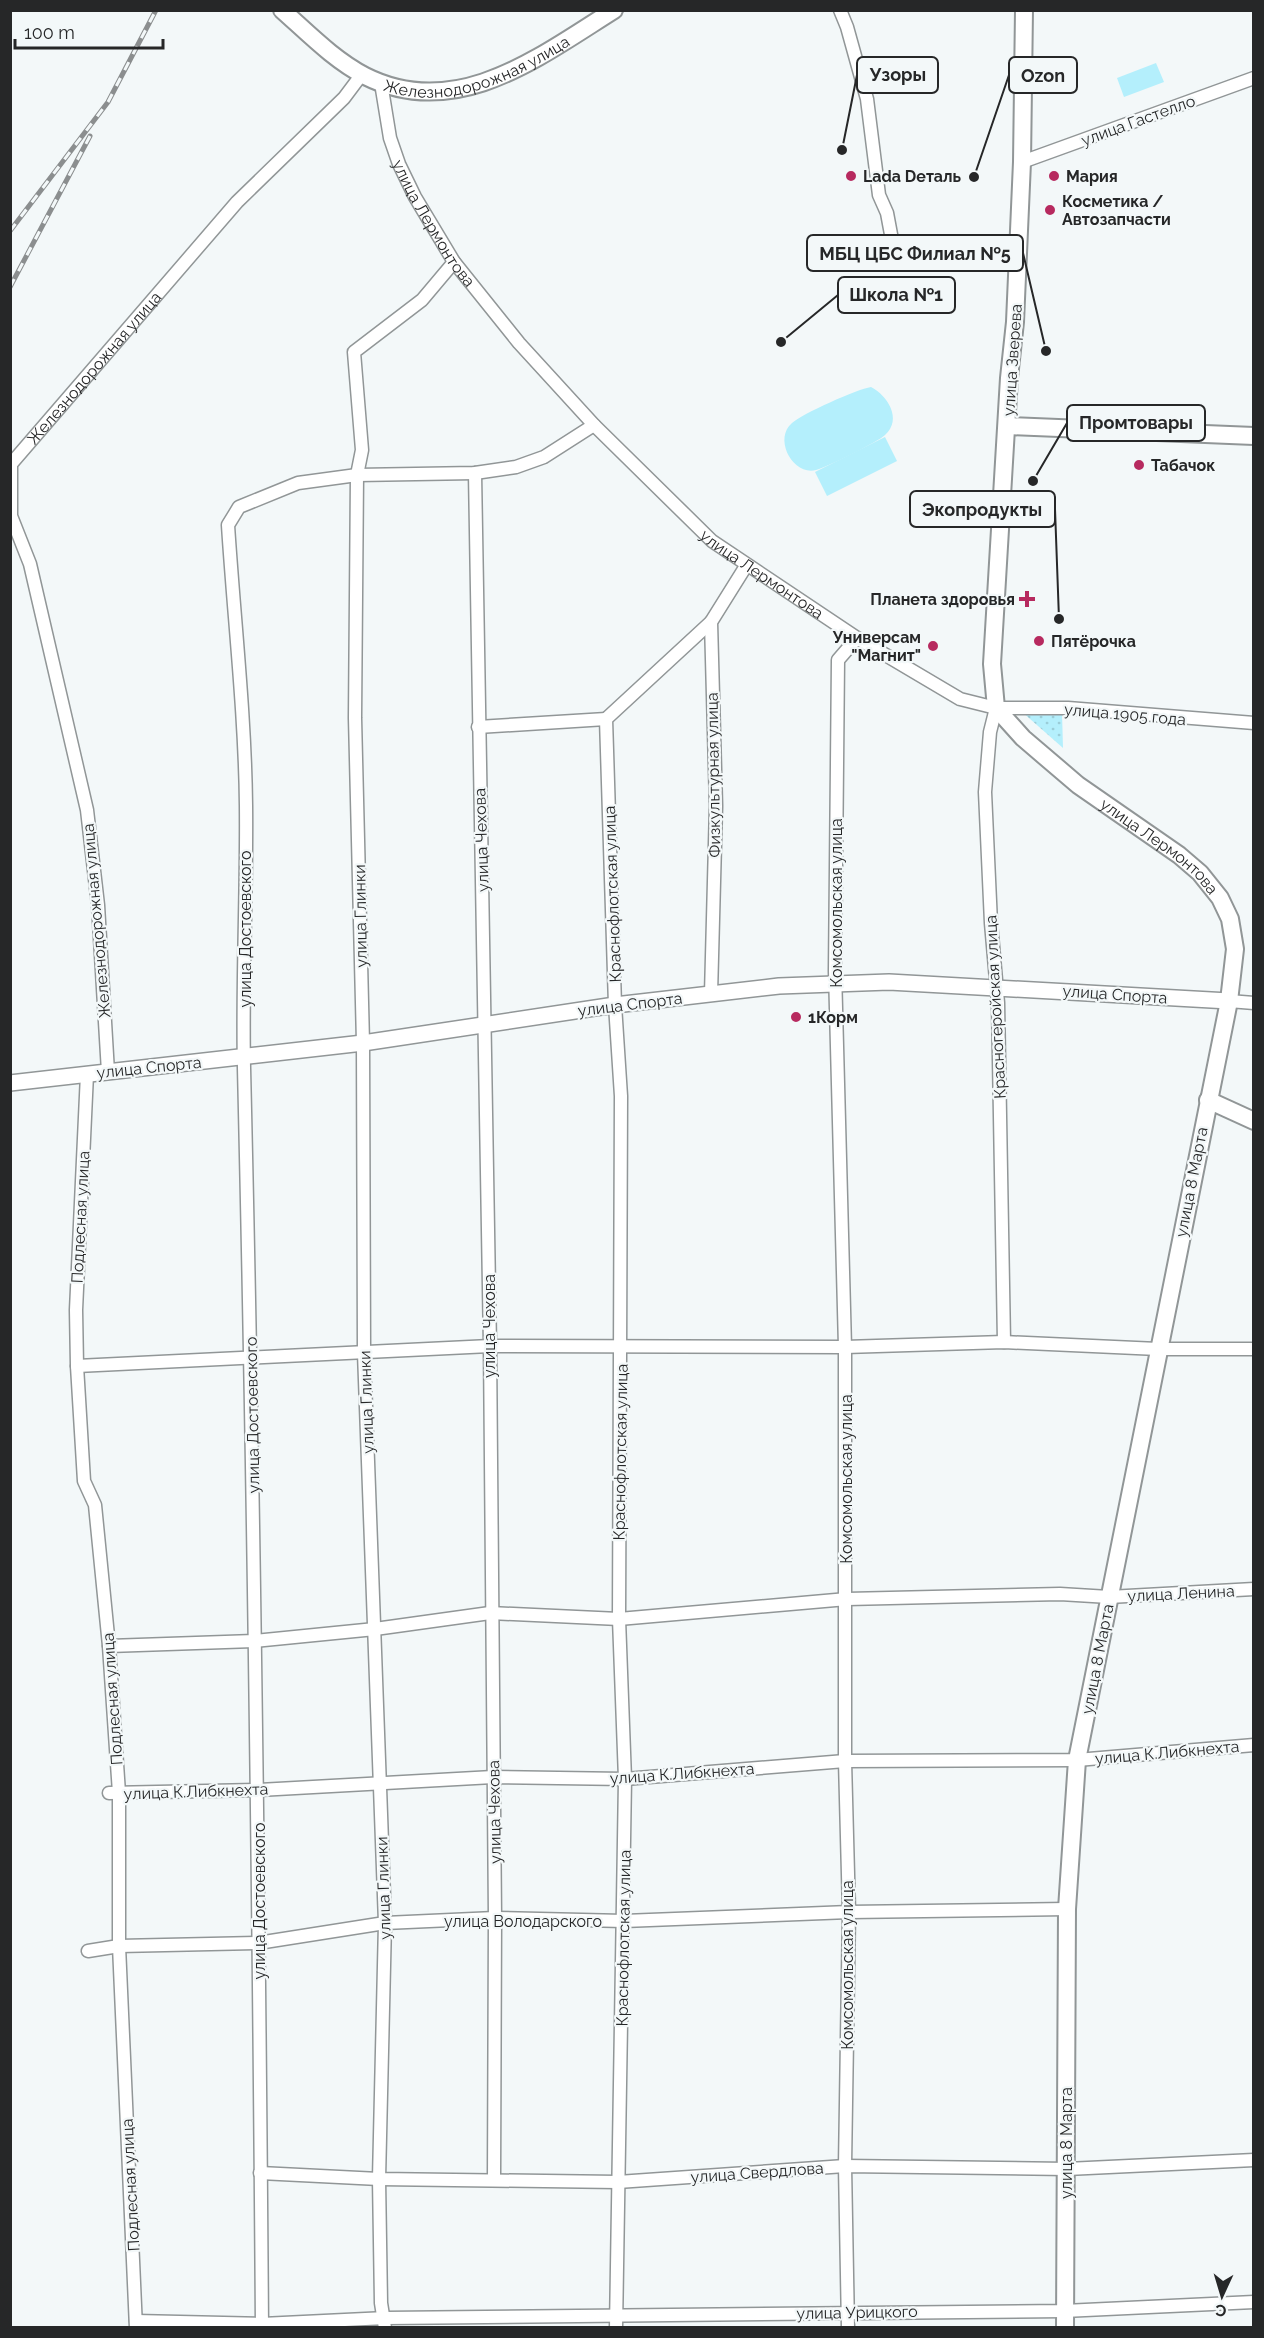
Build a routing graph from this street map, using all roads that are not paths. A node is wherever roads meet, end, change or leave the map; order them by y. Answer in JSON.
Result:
{"nodes":[{"id":1,"x":282,"y":10,"type":"edge"},
{"id":2,"x":614,"y":10,"type":"edge"},
{"id":3,"x":840,"y":10,"type":"edge"},
{"id":4,"x":1024,"y":10,"type":"edge"},
{"id":5,"x":362,"y":75,"type":"junction"},
{"id":6,"x":1254,"y":78,"type":"edge"},
{"id":7,"x":381,"y":83,"type":"junction"},
{"id":8,"x":1022,"y":162,"type":"junction"},
{"id":9,"x":896,"y":261,"type":"dead end"},
{"id":10,"x":454,"y":262,"type":"junction"},
{"id":11,"x":594,"y":425,"type":"junction"},
{"id":12,"x":1007,"y":426,"type":"junction"},
{"id":13,"x":1254,"y":436,"type":"edge"},
{"id":14,"x":475,"y":473,"type":"junction"},
{"id":15,"x":357,"y":475,"type":"junction"},
{"id":16,"x":746,"y":566,"type":"junction"},
{"id":17,"x":711,"y":622,"type":"junction"},
{"id":18,"x":857,"y":638,"type":"junction"},
{"id":19,"x":996,"y":708,"type":"junction"},
{"id":20,"x":606,"y":719,"type":"junction"},
{"id":21,"x":1254,"y":723,"type":"edge"},
{"id":22,"x":478,"y":727,"type":"junction"},
{"id":23,"x":836,"y":983,"type":"junction"},
{"id":24,"x":997,"y":987,"type":"junction"},
{"id":25,"x":711,"y":994,"type":"junction"},
{"id":26,"x":1229,"y":1001,"type":"junction"},
{"id":27,"x":1254,"y":1003,"type":"edge"},
{"id":28,"x":615,"y":1005,"type":"junction"},
{"id":29,"x":486,"y":1024,"type":"junction"},
{"id":30,"x":363,"y":1043,"type":"junction"},
{"id":31,"x":244,"y":1057,"type":"junction"},
{"id":32,"x":108,"y":1072,"type":"junction"},
{"id":33,"x":87,"y":1074,"type":"junction"},
{"id":34,"x":10,"y":1083,"type":"edge"},
{"id":35,"x":1208,"y":1100,"type":"junction"},
{"id":36,"x":1254,"y":1121,"type":"edge"},
{"id":37,"x":1004,"y":1342,"type":"junction"},
{"id":38,"x":490,"y":1346,"type":"junction"},
{"id":39,"x":621,"y":1347,"type":"junction"},
{"id":40,"x":845,"y":1347,"type":"junction"},
{"id":41,"x":1158,"y":1349,"type":"junction"},
{"id":42,"x":1254,"y":1349,"type":"edge"},
{"id":43,"x":364,"y":1353,"type":"junction"},
{"id":44,"x":252,"y":1356,"type":"junction"},
{"id":45,"x":76,"y":1366,"type":"junction"},
{"id":46,"x":1254,"y":1589,"type":"edge"},
{"id":47,"x":1109,"y":1597,"type":"junction"},
{"id":48,"x":847,"y":1599,"type":"junction"},
{"id":49,"x":490,"y":1613,"type":"junction"},
{"id":50,"x":619,"y":1619,"type":"junction"},
{"id":51,"x":375,"y":1629,"type":"junction"},
{"id":52,"x":254,"y":1641,"type":"junction"},
{"id":53,"x":109,"y":1646,"type":"junction"},
{"id":54,"x":1254,"y":1744,"type":"edge"},
{"id":55,"x":1077,"y":1760,"type":"junction"},
{"id":56,"x":845,"y":1761,"type":"junction"},
{"id":57,"x":493,"y":1777,"type":"junction"},
{"id":58,"x":625,"y":1779,"type":"junction"},
{"id":59,"x":378,"y":1784,"type":"junction"},
{"id":60,"x":259,"y":1790,"type":"junction"},
{"id":61,"x":114,"y":1793,"type":"junction"},
{"id":62,"x":1067,"y":1909,"type":"junction"},
{"id":63,"x":849,"y":1912,"type":"junction"},
{"id":64,"x":495,"y":1918,"type":"junction"},
{"id":65,"x":624,"y":1921,"type":"junction"},
{"id":66,"x":385,"y":1923,"type":"junction"},
{"id":67,"x":258,"y":1943,"type":"junction"},
{"id":68,"x":119,"y":1946,"type":"junction"},
{"id":69,"x":88,"y":1951,"type":"dead end"},
{"id":70,"x":1254,"y":2160,"type":"edge"},
{"id":71,"x":845,"y":2166,"type":"junction"},
{"id":72,"x":1067,"y":2169,"type":"junction"},
{"id":73,"x":261,"y":2173,"type":"junction"},
{"id":74,"x":379,"y":2179,"type":"junction"},
{"id":75,"x":494,"y":2180,"type":"junction"},
{"id":76,"x":618,"y":2182,"type":"junction"},
{"id":77,"x":1254,"y":2302,"type":"edge"},
{"id":78,"x":847,"y":2312,"type":"junction"},
{"id":79,"x":1065,"y":2319,"type":"edge"},
{"id":80,"x":616,"y":2322,"type":"edge"},
{"id":81,"x":386,"y":2323,"type":"edge"},
{"id":82,"x":136,"y":2324,"type":"edge"},
{"id":83,"x":262,"y":2326,"type":"edge"},
{"id":84,"x":848,"y":2328,"type":"edge"}],
"edges":[{"from":1,"to":5,"type":"main road"},
{"from":2,"to":7,"type":"main road","name":"Железнодорожная улица"},
{"from":3,"to":9,"type":"street"},
{"from":4,"to":8,"type":"main road","name":"улица Зверева"},
{"from":5,"to":7,"type":"main road","name":"Железнодорожная улица"},
{"from":5,"to":32,"type":"street","name":"Железнодорожная улица"},
{"from":6,"to":8,"type":"street","name":"улица Гастелло"},
{"from":7,"to":10,"type":"street","name":"улица Лермонтова"},
{"from":8,"to":12,"type":"main road","name":"улица Зверева"},
{"from":10,"to":11,"type":"street","name":"улица Лермонтова"},
{"from":10,"to":15,"type":"street","name":"улица Глинки"},
{"from":11,"to":14,"type":"street"},
{"from":11,"to":16,"type":"street","name":"улица Лермонтова"},
{"from":12,"to":13,"type":"main road"},
{"from":12,"to":19,"type":"main road","name":"улица Зверева"},
{"from":14,"to":15,"type":"street"},
{"from":14,"to":22,"type":"street","name":"улица Чехова"},
{"from":15,"to":30,"type":"street","name":"улица Глинки"},
{"from":15,"to":31,"type":"street","name":"улица Достоевского"},
{"from":16,"to":17,"type":"street"},
{"from":16,"to":18,"type":"street","name":"улица Лермонтова"},
{"from":17,"to":20,"type":"street"},
{"from":17,"to":25,"type":"street","name":"Физкультурная улица"},
{"from":18,"to":19,"type":"street","name":"улица Лермонтова"},
{"from":18,"to":23,"type":"street","name":"Комсомольская улица"},
{"from":19,"to":21,"type":"street","name":"улица 1905 года"},
{"from":19,"to":24,"type":"street","name":"Красногеройская улица"},
{"from":19,"to":26,"type":"main road","name":"улица Лермонтова"},
{"from":20,"to":22,"type":"street"},
{"from":20,"to":28,"type":"street","name":"Краснофлотская улица"},
{"from":22,"to":29,"type":"street","name":"улица Чехова"},
{"from":23,"to":24,"type":"street","name":"улица Спорта"},
{"from":23,"to":25,"type":"street","name":"улица Спорта"},
{"from":23,"to":40,"type":"street","name":"Комсомольская улица"},
{"from":24,"to":26,"type":"street","name":"улица Спорта"},
{"from":24,"to":37,"type":"street","name":"Красногеройская улица"},
{"from":25,"to":28,"type":"street","name":"улица Спорта"},
{"from":26,"to":27,"type":"street","name":"улица Спорта"},
{"from":26,"to":35,"type":"main road","name":"улица 8 Марта"},
{"from":28,"to":29,"type":"street","name":"улица Спорта"},
{"from":28,"to":39,"type":"street","name":"Краснофлотская улица"},
{"from":29,"to":30,"type":"street","name":"улица Спорта"},
{"from":29,"to":38,"type":"street","name":"улица Чехова"},
{"from":30,"to":31,"type":"street","name":"улица Спорта"},
{"from":30,"to":43,"type":"street","name":"улица Глинки"},
{"from":31,"to":32,"type":"street","name":"улица Спорта"},
{"from":31,"to":44,"type":"street","name":"улица Достоевского"},
{"from":32,"to":33,"type":"street","name":"улица Спорта"},
{"from":33,"to":34,"type":"street","name":"улица Спорта"},
{"from":33,"to":45,"type":"street","name":"Подлесная улица"},
{"from":35,"to":36,"type":"main road"},
{"from":35,"to":41,"type":"main road","name":"улица 8 Марта"},
{"from":37,"to":40,"type":"street"},
{"from":37,"to":41,"type":"street"},
{"from":38,"to":39,"type":"street"},
{"from":38,"to":43,"type":"street"},
{"from":38,"to":49,"type":"street","name":"улица Чехова"},
{"from":39,"to":40,"type":"street"},
{"from":39,"to":50,"type":"street","name":"Краснофлотская улица"},
{"from":40,"to":48,"type":"street","name":"Комсомольская улица"},
{"from":41,"to":42,"type":"street"},
{"from":41,"to":47,"type":"main road","name":"улица 8 Марта"},
{"from":43,"to":44,"type":"street"},
{"from":43,"to":51,"type":"street","name":"улица Глинки"},
{"from":44,"to":45,"type":"street"},
{"from":44,"to":52,"type":"street","name":"улица Достоевского"},
{"from":45,"to":53,"type":"street","name":"Подлесная улица"},
{"from":46,"to":47,"type":"street","name":"улица Ленина"},
{"from":47,"to":48,"type":"street","name":"улица Ленина"},
{"from":47,"to":55,"type":"main road","name":"улица 8 Марта"},
{"from":48,"to":50,"type":"street","name":"улица Ленина"},
{"from":48,"to":56,"type":"street","name":"Комсомольская улица"},
{"from":49,"to":50,"type":"street","name":"улица Ленина"},
{"from":49,"to":51,"type":"street","name":"улица Ленина"},
{"from":49,"to":57,"type":"street","name":"улица Чехова"},
{"from":50,"to":58,"type":"street","name":"Краснофлотская улица"},
{"from":51,"to":52,"type":"street","name":"улица Ленина"},
{"from":51,"to":59,"type":"street","name":"улица Глинки"},
{"from":52,"to":53,"type":"street","name":"улица Ленина"},
{"from":52,"to":60,"type":"street","name":"улица Достоевского"},
{"from":53,"to":61,"type":"street","name":"Подлесная улица"},
{"from":54,"to":55,"type":"street","name":"улица К.Либкнехта"},
{"from":55,"to":56,"type":"street","name":"улица К.Либкнехта"},
{"from":55,"to":62,"type":"main road","name":"улица 8 Марта"},
{"from":56,"to":58,"type":"street","name":"улица К.Либкнехта"},
{"from":56,"to":63,"type":"street","name":"Комсомольская улица"},
{"from":57,"to":58,"type":"street","name":"улица К.Либкнехта"},
{"from":57,"to":59,"type":"street","name":"улица К.Либкнехта"},
{"from":57,"to":64,"type":"street","name":"улица Чехова"},
{"from":58,"to":65,"type":"street","name":"Краснофлотская улица"},
{"from":59,"to":60,"type":"street","name":"улица К.Либкнехта"},
{"from":59,"to":66,"type":"street","name":"улица Глинки"},
{"from":60,"to":61,"type":"street","name":"улица К.Либкнехта"},
{"from":60,"to":67,"type":"street","name":"улица Достоевского"},
{"from":61,"to":68,"type":"street","name":"Подлесная улица"},
{"from":62,"to":63,"type":"street","name":"улица Володарского"},
{"from":62,"to":72,"type":"main road","name":"улица 8 Марта"},
{"from":63,"to":65,"type":"street","name":"улица Володарского"},
{"from":63,"to":71,"type":"street","name":"Комсомольская улица"},
{"from":64,"to":65,"type":"street","name":"улица Володарского"},
{"from":64,"to":66,"type":"street","name":"улица Володарского"},
{"from":64,"to":75,"type":"street","name":"улица Чехова"},
{"from":65,"to":76,"type":"street","name":"Краснофлотская улица"},
{"from":66,"to":67,"type":"street","name":"улица Володарского"},
{"from":66,"to":74,"type":"street","name":"улица Глинки"},
{"from":67,"to":68,"type":"street","name":"улица Володарского"},
{"from":67,"to":73,"type":"street","name":"улица Достоевского"},
{"from":68,"to":69,"type":"street","name":"улица Володарского"},
{"from":68,"to":82,"type":"street","name":"Подлесная улица"},
{"from":70,"to":72,"type":"street","name":"улица Свердлова"},
{"from":71,"to":72,"type":"street","name":"улица Свердлова"},
{"from":71,"to":76,"type":"street","name":"улица Свердлова"},
{"from":71,"to":78,"type":"street","name":"Комсомольская улица"},
{"from":72,"to":79,"type":"main road","name":"улица 8 Марта"},
{"from":73,"to":74,"type":"street","name":"улица Свердлова"},
{"from":73,"to":83,"type":"street","name":"улица Достоевского"},
{"from":74,"to":75,"type":"street","name":"улица Свердлова"},
{"from":74,"to":81,"type":"street","name":"улица Глинки"},
{"from":75,"to":76,"type":"street","name":"улица Свердлова"},
{"from":76,"to":80,"type":"street","name":"Краснофлотская улица"},
{"from":77,"to":79,"type":"street","name":"улица Урицкого"},
{"from":78,"to":79,"type":"street","name":"улица Урицкого"},
{"from":78,"to":80,"type":"street","name":"улица Урицкого"},
{"from":78,"to":84,"type":"street","name":"Комсомольская улица"},
{"from":80,"to":81,"type":"street","name":"улица Урицкого"},
{"from":81,"to":83,"type":"street","name":"улица Урицкого"},
{"from":82,"to":83,"type":"street","name":"улица Урицкого"}]}
